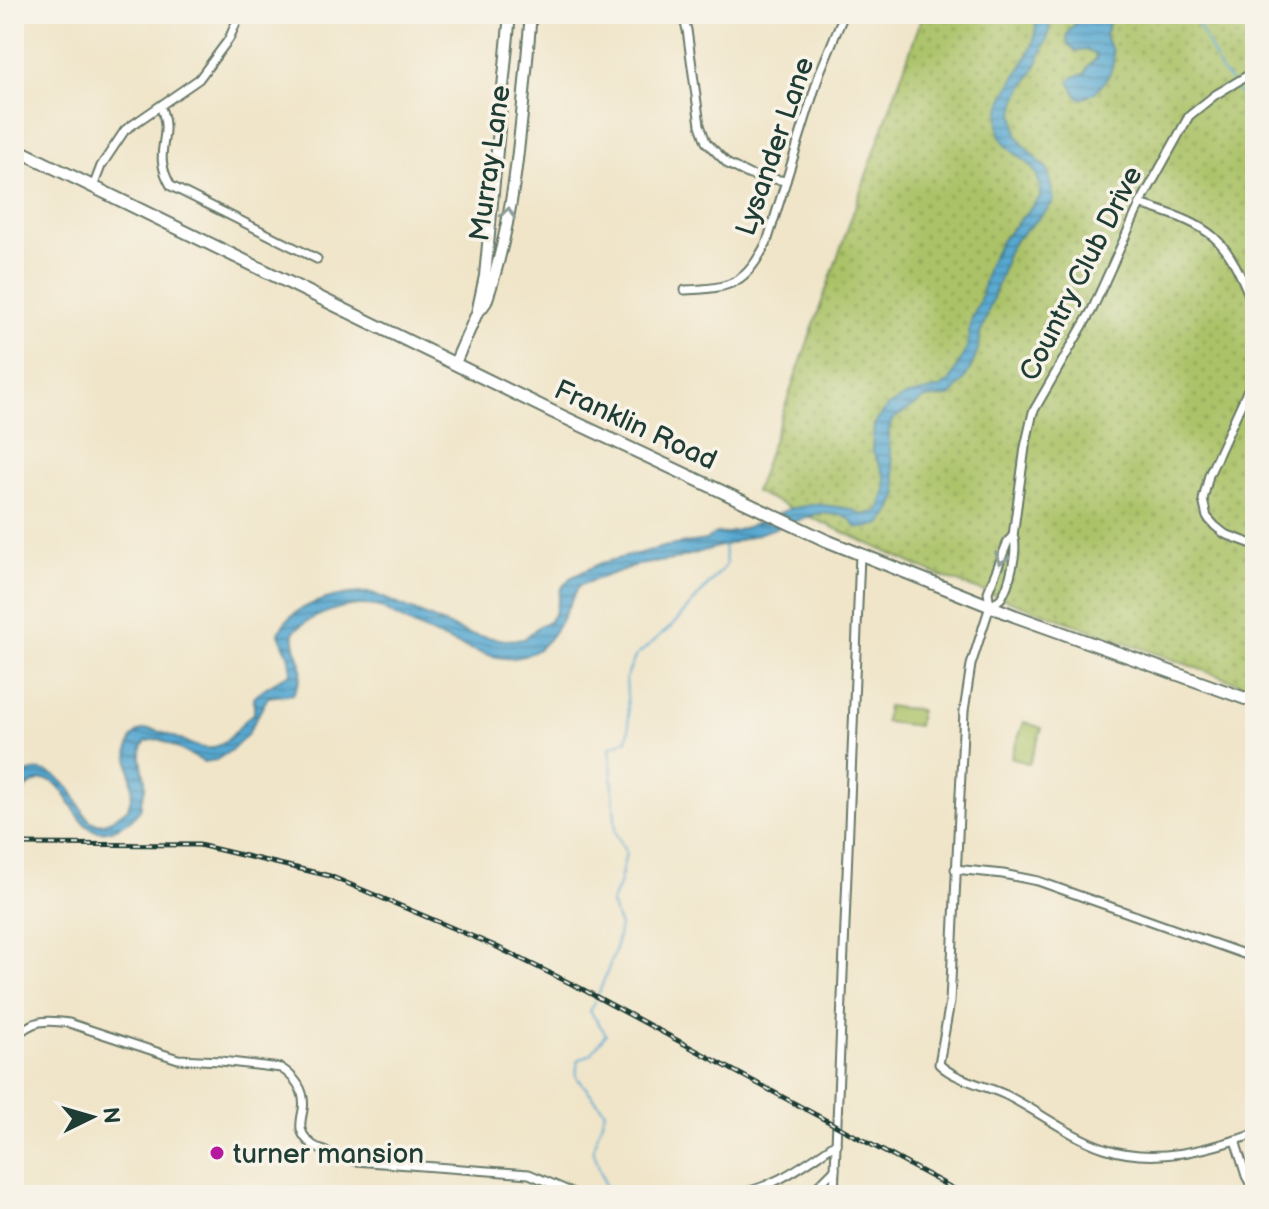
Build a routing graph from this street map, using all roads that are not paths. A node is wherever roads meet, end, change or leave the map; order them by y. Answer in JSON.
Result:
{"nodes":[{"id":1,"x":240,"y":14,"type":"edge"},
{"id":2,"x":510,"y":14,"type":"edge"},
{"id":3,"x":531,"y":14,"type":"edge"},
{"id":4,"x":682,"y":14,"type":"edge"},
{"id":5,"x":844,"y":14,"type":"edge"},
{"id":6,"x":1255,"y":71,"type":"edge"},
{"id":7,"x":160,"y":106,"type":"junction"},
{"id":8,"x":14,"y":148,"type":"edge"},
{"id":9,"x":786,"y":181,"type":"junction"},
{"id":10,"x":93,"y":187,"type":"junction"},
{"id":11,"x":1140,"y":204,"type":"junction"},
{"id":12,"x":317,"y":259,"type":"dead end"},
{"id":13,"x":685,"y":290,"type":"dead end"},
{"id":14,"x":1255,"y":310,"type":"edge"},
{"id":15,"x":477,"y":313,"type":"junction"},
{"id":16,"x":455,"y":363,"type":"junction"},
{"id":17,"x":1255,"y":374,"type":"edge"},
{"id":18,"x":1013,"y":536,"type":"junction"},
{"id":19,"x":1255,"y":545,"type":"edge"},
{"id":20,"x":860,"y":555,"type":"junction"},
{"id":21,"x":990,"y":606,"type":"junction"},
{"id":22,"x":1255,"y":702,"type":"edge"},
{"id":23,"x":955,"y":869,"type":"junction"},
{"id":24,"x":1255,"y":958,"type":"edge"},
{"id":25,"x":14,"y":1037,"type":"edge"},
{"id":26,"x":1255,"y":1134,"type":"edge"},
{"id":27,"x":1235,"y":1140,"type":"junction"},
{"id":28,"x":836,"y":1143,"type":"junction"},
{"id":29,"x":835,"y":1169,"type":"junction"},
{"id":30,"x":1255,"y":1192,"type":"edge"},
{"id":31,"x":747,"y":1194,"type":"edge"},
{"id":32,"x":578,"y":1195,"type":"edge"},
{"id":33,"x":728,"y":1195,"type":"edge"},
{"id":34,"x":834,"y":1195,"type":"edge"}],
"edges":[{"from":1,"to":7,"type":"street"},
{"from":2,"to":15,"type":"main road","name":"Murray Lane"},
{"from":15,"to":3,"type":"main road","name":"Murray Lane","one_way":true},
{"from":4,"to":9,"type":"street"},
{"from":5,"to":9,"type":"street","name":"Lysander Lane"},
{"from":6,"to":11,"type":"street","name":"Country Club Drive"},
{"from":7,"to":10,"type":"street"},
{"from":7,"to":12,"type":"street"},
{"from":8,"to":10,"type":"main road","name":"Franklin Road"},
{"from":9,"to":13,"type":"street","name":"Lysander Lane"},
{"from":10,"to":16,"type":"main road","name":"Franklin Road"},
{"from":11,"to":14,"type":"street"},
{"from":11,"to":18,"type":"street","name":"Country Club Drive"},
{"from":15,"to":16,"type":"main road","name":"Murray Lane"},
{"from":16,"to":20,"type":"main road","name":"Franklin Road"},
{"from":17,"to":19,"type":"street"},
{"from":18,"to":21,"type":"street","name":"Country Club Drive","one_way":true},
{"from":18,"to":21,"type":"street","name":"Country Club Drive"},
{"from":20,"to":21,"type":"main road","name":"Franklin Road"},
{"from":20,"to":28,"type":"street"},
{"from":21,"to":22,"type":"main road","name":"Franklin Road"},
{"from":21,"to":23,"type":"street","name":"Country Club Drive"},
{"from":23,"to":24,"type":"street"},
{"from":23,"to":27,"type":"street","name":"Country Club Drive"},
{"from":25,"to":32,"type":"street"},
{"from":26,"to":27,"type":"street"},
{"from":27,"to":30,"type":"street"},
{"from":28,"to":29,"type":"street"},
{"from":28,"to":31,"type":"street"},
{"from":29,"to":31,"type":"street"},
{"from":29,"to":34,"type":"street"},
{"from":31,"to":33,"type":"street"}]}
